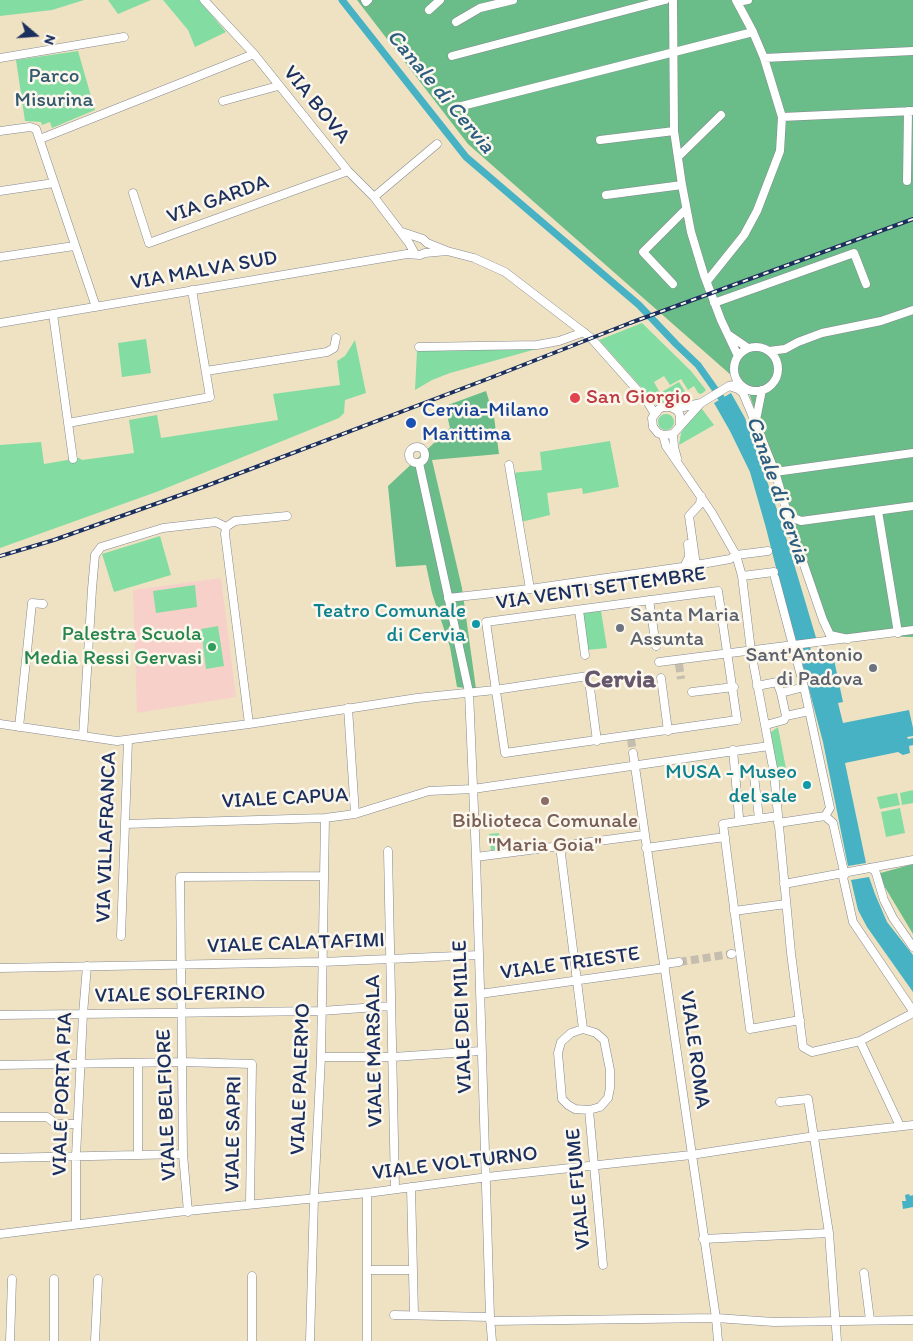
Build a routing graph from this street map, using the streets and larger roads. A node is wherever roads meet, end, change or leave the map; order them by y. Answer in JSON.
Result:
{"nodes":[{"id":1,"x":204,"y":0,"type":"edge"},
{"id":2,"x":440,"y":0,"type":"edge"},
{"id":3,"x":513,"y":0,"type":"edge"},
{"id":4,"x":664,"y":0,"type":"edge"},
{"id":5,"x":673,"y":0,"type":"edge"},
{"id":6,"x":748,"y":0,"type":"edge"},
{"id":7,"x":736,"y":1,"type":"edge"},
{"id":8,"x":429,"y":10,"type":"dead end"},
{"id":9,"x":456,"y":22,"type":"dead end"},
{"id":10,"x":753,"y":32,"type":"junction"},
{"id":11,"x":124,"y":37,"type":"dead end"},
{"id":12,"x":913,"y":51,"type":"edge"},
{"id":13,"x":674,"y":52,"type":"junction"},
{"id":14,"x":254,"y":54,"type":"junction"},
{"id":15,"x":452,"y":56,"type":"dead end"},
{"id":16,"x":0,"y":58,"type":"edge"},
{"id":17,"x":764,"y":58,"type":"junction"},
{"id":18,"x":278,"y":86,"type":"junction"},
{"id":19,"x":224,"y":102,"type":"dead end"},
{"id":20,"x":458,"y":107,"type":"dead end"},
{"id":21,"x":910,"y":111,"type":"edge"},
{"id":22,"x":721,"y":115,"type":"dead end"},
{"id":23,"x":782,"y":117,"type":"junction"},
{"id":24,"x":674,"y":131,"type":"junction"},
{"id":25,"x":0,"y":132,"type":"edge"},
{"id":26,"x":40,"y":139,"type":"junction"},
{"id":27,"x":600,"y":140,"type":"dead end"},
{"id":28,"x":437,"y":144,"type":"dead end"},
{"id":29,"x":678,"y":157,"type":"junction"},
{"id":30,"x":348,"y":172,"type":"junction"},
{"id":31,"x":907,"y":181,"type":"dead end"},
{"id":32,"x":54,"y":183,"type":"junction"},
{"id":33,"x":682,"y":185,"type":"junction"},
{"id":34,"x":0,"y":191,"type":"edge"},
{"id":35,"x":133,"y":193,"type":"dead end"},
{"id":36,"x":606,"y":195,"type":"dead end"},
{"id":37,"x":374,"y":197,"type":"junction"},
{"id":38,"x":686,"y":209,"type":"junction"},
{"id":39,"x":401,"y":231,"type":"junction"},
{"id":40,"x":423,"y":241,"type":"junction"},
{"id":41,"x":74,"y":246,"type":"junction"},
{"id":42,"x":696,"y":248,"type":"junction"},
{"id":43,"x":413,"y":250,"type":"junction"},
{"id":44,"x":447,"y":251,"type":"junction"},
{"id":45,"x":425,"y":253,"type":"junction"},
{"id":46,"x":0,"y":257,"type":"edge"},
{"id":47,"x":708,"y":280,"type":"junction"},
{"id":48,"x":673,"y":284,"type":"dead end"},
{"id":49,"x":866,"y":284,"type":"dead end"},
{"id":50,"x":192,"y":290,"type":"junction"},
{"id":51,"x":715,"y":303,"type":"junction"},
{"id":52,"x":96,"y":307,"type":"junction"},
{"id":53,"x":913,"y":310,"type":"edge"},
{"id":54,"x":53,"y":314,"type":"junction"},
{"id":55,"x":0,"y":323,"type":"edge"},
{"id":56,"x":584,"y":332,"type":"junction"},
{"id":57,"x":729,"y":335,"type":"junction"},
{"id":58,"x":336,"y":338,"type":"dead end"},
{"id":59,"x":419,"y":347,"type":"dead end"},
{"id":60,"x":748,"y":348,"type":"junction"},
{"id":61,"x":785,"y":349,"type":"junction"},
{"id":62,"x":770,"y":351,"type":"junction"},
{"id":63,"x":738,"y":356,"type":"junction"},
{"id":64,"x":778,"y":363,"type":"junction"},
{"id":65,"x":206,"y":371,"type":"junction"},
{"id":66,"x":735,"y":376,"type":"junction"},
{"id":67,"x":740,"y":385,"type":"junction"},
{"id":68,"x":729,"y":386,"type":"junction"},
{"id":69,"x":748,"y":390,"type":"junction"},
{"id":70,"x":762,"y":390,"type":"junction"},
{"id":71,"x":647,"y":401,"type":"junction"},
{"id":72,"x":701,"y":403,"type":"junction"},
{"id":73,"x":663,"y":407,"type":"junction"},
{"id":74,"x":675,"y":409,"type":"junction"},
{"id":75,"x":654,"y":413,"type":"junction"},
{"id":76,"x":756,"y":419,"type":"junction"},
{"id":77,"x":68,"y":422,"type":"junction"},
{"id":78,"x":680,"y":426,"type":"junction"},
{"id":79,"x":673,"y":434,"type":"junction"},
{"id":80,"x":663,"y":436,"type":"junction"},
{"id":81,"x":913,"y":454,"type":"edge"},
{"id":82,"x":73,"y":459,"type":"dead end"},
{"id":83,"x":419,"y":463,"type":"dead end"},
{"id":84,"x":509,"y":464,"type":"dead end"},
{"id":85,"x":680,"y":465,"type":"junction"},
{"id":86,"x":775,"y":472,"type":"junction"},
{"id":87,"x":701,"y":496,"type":"junction"},
{"id":88,"x":913,"y":506,"type":"edge"},
{"id":89,"x":696,"y":509,"type":"junction"},
{"id":90,"x":878,"y":511,"type":"junction"},
{"id":91,"x":712,"y":513,"type":"junction"},
{"id":92,"x":287,"y":516,"type":"dead end"},
{"id":93,"x":788,"y":516,"type":"junction"},
{"id":94,"x":801,"y":521,"type":"junction"},
{"id":95,"x":226,"y":527,"type":"junction"},
{"id":96,"x":690,"y":527,"type":"junction"},
{"id":97,"x":794,"y":536,"type":"junction"},
{"id":98,"x":768,"y":551,"type":"dead end"},
{"id":99,"x":736,"y":555,"type":"junction"},
{"id":100,"x":696,"y":565,"type":"junction"},
{"id":101,"x":684,"y":566,"type":"junction"},
{"id":102,"x":742,"y":576,"type":"junction"},
{"id":103,"x":530,"y":589,"type":"junction"},
{"id":104,"x":448,"y":598,"type":"junction"},
{"id":105,"x":649,"y":600,"type":"junction"},
{"id":106,"x":43,"y":604,"type":"dead end"},
{"id":107,"x":579,"y":610,"type":"junction"},
{"id":108,"x":913,"y":630,"type":"edge"},
{"id":109,"x":898,"y":633,"type":"junction"},
{"id":110,"x":848,"y":639,"type":"junction"},
{"id":111,"x":656,"y":646,"type":"dead end"},
{"id":112,"x":793,"y":646,"type":"junction"},
{"id":113,"x":751,"y":651,"type":"junction"},
{"id":114,"x":728,"y":654,"type":"junction"},
{"id":115,"x":585,"y":655,"type":"dead end"},
{"id":116,"x":659,"y":662,"type":"dead end"},
{"id":117,"x":588,"y":676,"type":"dead end"},
{"id":118,"x":661,"y":678,"type":"dead end"},
{"id":119,"x":757,"y":686,"type":"junction"},
{"id":120,"x":734,"y":687,"type":"junction"},
{"id":121,"x":804,"y":687,"type":"junction"},
{"id":122,"x":590,"y":688,"type":"dead end"},
{"id":123,"x":495,"y":690,"type":"junction"},
{"id":124,"x":469,"y":692,"type":"junction"},
{"id":125,"x":692,"y":692,"type":"dead end"},
{"id":126,"x":781,"y":693,"type":"junction"},
{"id":127,"x":348,"y":708,"type":"junction"},
{"id":128,"x":809,"y":711,"type":"junction"},
{"id":129,"x":786,"y":716,"type":"junction"},
{"id":130,"x":249,"y":724,"type":"junction"},
{"id":131,"x":0,"y":725,"type":"edge"},
{"id":132,"x":766,"y":726,"type":"junction"},
{"id":133,"x":17,"y":727,"type":"junction"},
{"id":134,"x":668,"y":731,"type":"junction"},
{"id":135,"x":83,"y":736,"type":"junction"},
{"id":136,"x":128,"y":740,"type":"junction"},
{"id":137,"x":597,"y":741,"type":"junction"},
{"id":138,"x":769,"y":746,"type":"junction"},
{"id":139,"x":733,"y":750,"type":"junction"},
{"id":140,"x":633,"y":753,"type":"tunnel mouth"},
{"id":141,"x":634,"y":765,"type":"junction"},
{"id":142,"x":754,"y":776,"type":"dead end"},
{"id":143,"x":473,"y":789,"type":"junction"},
{"id":144,"x":355,"y":814,"type":"junction"},
{"id":145,"x":825,"y":816,"type":"junction"},
{"id":146,"x":739,"y":817,"type":"dead end"},
{"id":147,"x":325,"y":818,"type":"junction"},
{"id":148,"x":759,"y":818,"type":"junction"},
{"id":149,"x":778,"y":819,"type":"junction"},
{"id":150,"x":125,"y":824,"type":"junction"},
{"id":151,"x":644,"y":835,"type":"junction"},
{"id":152,"x":725,"y":837,"type":"junction"},
{"id":153,"x":560,"y":846,"type":"junction"},
{"id":154,"x":646,"y":848,"type":"junction"},
{"id":155,"x":388,"y":852,"type":"dead end"},
{"id":156,"x":476,"y":856,"type":"junction"},
{"id":157,"x":913,"y":860,"type":"edge"},
{"id":158,"x":883,"y":865,"type":"junction"},
{"id":159,"x":867,"y":868,"type":"junction"},
{"id":160,"x":846,"y":872,"type":"junction"},
{"id":161,"x":877,"y":874,"type":"junction"},
{"id":162,"x":324,"y":876,"type":"junction"},
{"id":163,"x":784,"y":884,"type":"junction"},
{"id":164,"x":786,"y":904,"type":"junction"},
{"id":165,"x":734,"y":911,"type":"junction"},
{"id":166,"x":121,"y":936,"type":"dead end"},
{"id":167,"x":913,"y":947,"type":"edge"},
{"id":168,"x":479,"y":955,"type":"junction"},
{"id":169,"x":390,"y":959,"type":"junction"},
{"id":170,"x":322,"y":962,"type":"junction"},
{"id":171,"x":679,"y":962,"type":"tunnel mouth"},
{"id":172,"x":87,"y":966,"type":"junction"},
{"id":173,"x":181,"y":966,"type":"junction"},
{"id":174,"x":664,"y":966,"type":"junction"},
{"id":175,"x":0,"y":968,"type":"edge"},
{"id":176,"x":576,"y":981,"type":"junction"},
{"id":177,"x":480,"y":994,"type":"junction"},
{"id":178,"x":391,"y":1006,"type":"junction"},
{"id":179,"x":321,"y":1011,"type":"junction"},
{"id":180,"x":913,"y":1012,"type":"edge"},
{"id":181,"x":182,"y":1013,"type":"junction"},
{"id":182,"x":83,"y":1014,"type":"junction"},
{"id":183,"x":0,"y":1015,"type":"edge"},
{"id":184,"x":800,"y":1020,"type":"junction"},
{"id":185,"x":584,"y":1029,"type":"junction"},
{"id":186,"x":860,"y":1041,"type":"junction"},
{"id":187,"x":481,"y":1051,"type":"junction"},
{"id":188,"x":393,"y":1056,"type":"junction"},
{"id":189,"x":321,"y":1057,"type":"junction"},
{"id":190,"x":182,"y":1062,"type":"junction"},
{"id":191,"x":138,"y":1063,"type":"junction"},
{"id":192,"x":80,"y":1064,"type":"junction"},
{"id":193,"x":0,"y":1065,"type":"edge"},
{"id":194,"x":780,"y":1102,"type":"dead end"},
{"id":195,"x":589,"y":1110,"type":"junction"},
{"id":196,"x":0,"y":1117,"type":"edge"},
{"id":197,"x":77,"y":1124,"type":"junction"},
{"id":198,"x":913,"y":1125,"type":"edge"},
{"id":199,"x":900,"y":1126,"type":"junction"},
{"id":200,"x":814,"y":1136,"type":"junction"},
{"id":201,"x":183,"y":1154,"type":"junction"},
{"id":202,"x":138,"y":1155,"type":"junction"},
{"id":203,"x":692,"y":1155,"type":"junction"},
{"id":204,"x":76,"y":1156,"type":"junction"},
{"id":205,"x":0,"y":1158,"type":"edge"},
{"id":206,"x":594,"y":1165,"type":"junction"},
{"id":207,"x":486,"y":1177,"type":"junction"},
{"id":208,"x":411,"y":1187,"type":"junction"},
{"id":209,"x":396,"y":1189,"type":"junction"},
{"id":210,"x":366,"y":1193,"type":"junction"},
{"id":211,"x":314,"y":1198,"type":"junction"},
{"id":212,"x":250,"y":1204,"type":"junction"},
{"id":213,"x":188,"y":1212,"type":"junction"},
{"id":214,"x":76,"y":1224,"type":"junction"},
{"id":215,"x":829,"y":1233,"type":"junction"},
{"id":216,"x":0,"y":1234,"type":"edge"},
{"id":217,"x":703,"y":1238,"type":"junction"},
{"id":218,"x":603,"y":1265,"type":"dead end"},
{"id":219,"x":368,"y":1270,"type":"junction"},
{"id":220,"x":413,"y":1270,"type":"junction"},
{"id":221,"x":864,"y":1273,"type":"dead end"},
{"id":222,"x":252,"y":1276,"type":"dead end"},
{"id":223,"x":12,"y":1279,"type":"dead end"},
{"id":224,"x":54,"y":1279,"type":"dead end"},
{"id":225,"x":98,"y":1279,"type":"dead end"},
{"id":226,"x":394,"y":1315,"type":"dead end"},
{"id":227,"x":414,"y":1315,"type":"junction"},
{"id":228,"x":716,"y":1318,"type":"junction"},
{"id":229,"x":490,"y":1319,"type":"junction"},
{"id":230,"x":870,"y":1320,"type":"junction"},
{"id":231,"x":913,"y":1320,"type":"edge"},
{"id":232,"x":837,"y":1321,"type":"junction"},
{"id":233,"x":10,"y":1341,"type":"edge"},
{"id":234,"x":54,"y":1341,"type":"edge"},
{"id":235,"x":95,"y":1341,"type":"edge"},
{"id":236,"x":252,"y":1341,"type":"edge"},
{"id":237,"x":310,"y":1341,"type":"edge"},
{"id":238,"x":367,"y":1341,"type":"edge"},
{"id":239,"x":492,"y":1341,"type":"edge"},
{"id":240,"x":718,"y":1341,"type":"edge"},
{"id":241,"x":837,"y":1341,"type":"edge"}],
"edges":[{"from":1,"to":14,"type":"street","name":"VIA BOVA"},
{"from":2,"to":8,"type":"street"},
{"from":3,"to":9,"type":"street"},
{"from":4,"to":15,"type":"street"},
{"from":5,"to":13,"type":"street"},
{"from":6,"to":7,"type":"street"},
{"from":7,"to":10,"type":"street"},
{"from":10,"to":13,"type":"street"},
{"from":10,"to":17,"type":"street"},
{"from":11,"to":16,"type":"street"},
{"from":12,"to":17,"type":"street"},
{"from":13,"to":20,"type":"street"},
{"from":13,"to":24,"type":"street"},
{"from":14,"to":18,"type":"street","name":"VIA BOVA"},
{"from":14,"to":26,"type":"street"},
{"from":17,"to":23,"type":"street"},
{"from":18,"to":19,"type":"street"},
{"from":18,"to":30,"type":"street","name":"VIA BOVA"},
{"from":21,"to":23,"type":"street"},
{"from":21,"to":31,"type":"street"},
{"from":22,"to":29,"type":"street"},
{"from":23,"to":47,"type":"street"},
{"from":24,"to":27,"type":"street"},
{"from":24,"to":29,"type":"street"},
{"from":25,"to":26,"type":"street"},
{"from":26,"to":32,"type":"street"},
{"from":28,"to":37,"type":"street"},
{"from":29,"to":33,"type":"street"},
{"from":30,"to":35,"type":"street","name":"VIA GARDA"},
{"from":30,"to":37,"type":"street","name":"VIA BOVA"},
{"from":32,"to":34,"type":"street"},
{"from":32,"to":41,"type":"street"},
{"from":33,"to":36,"type":"street"},
{"from":33,"to":38,"type":"street"},
{"from":37,"to":39,"type":"street","name":"VIA BOVA"},
{"from":38,"to":42,"type":"street"},
{"from":38,"to":48,"type":"street"},
{"from":39,"to":40,"type":"street"},
{"from":39,"to":43,"type":"street","name":"VIA BOVA"},
{"from":40,"to":43,"type":"street"},
{"from":40,"to":44,"type":"street"},
{"from":40,"to":45,"type":"street"},
{"from":41,"to":46,"type":"street"},
{"from":41,"to":52,"type":"street"},
{"from":42,"to":47,"type":"street"},
{"from":42,"to":51,"type":"street"},
{"from":43,"to":45,"type":"street"},
{"from":43,"to":50,"type":"street","name":"VIA MALVA SUD"},
{"from":44,"to":45,"type":"street"},
{"from":44,"to":56,"type":"street"},
{"from":47,"to":51,"type":"street"},
{"from":49,"to":51,"type":"street"},
{"from":50,"to":52,"type":"street","name":"VIA MALVA SUD"},
{"from":50,"to":65,"type":"street"},
{"from":51,"to":57,"type":"street"},
{"from":52,"to":54,"type":"street","name":"VIA MALVA SUD"},
{"from":53,"to":61,"type":"street"},
{"from":54,"to":55,"type":"street","name":"VIA MALVA SUD"},
{"from":54,"to":77,"type":"street"},
{"from":56,"to":59,"type":"street"},
{"from":56,"to":71,"type":"street"},
{"from":57,"to":60,"type":"street"},
{"from":57,"to":63,"type":"street"},
{"from":58,"to":65,"type":"street"},
{"from":60,"to":62,"type":"street"},
{"from":60,"to":63,"type":"street"},
{"from":61,"to":62,"type":"street"},
{"from":61,"to":64,"type":"street"},
{"from":62,"to":64,"type":"street"},
{"from":63,"to":66,"type":"street"},
{"from":64,"to":70,"type":"street"},
{"from":65,"to":77,"type":"street"},
{"from":66,"to":67,"type":"street"},
{"from":66,"to":68,"type":"street"},
{"from":67,"to":68,"type":"street"},
{"from":67,"to":69,"type":"street"},
{"from":68,"to":72,"type":"street"},
{"from":68,"to":76,"type":"street"},
{"from":69,"to":70,"type":"street"},
{"from":69,"to":76,"type":"street"},
{"from":70,"to":76,"type":"street"},
{"from":71,"to":73,"type":"street"},
{"from":71,"to":75,"type":"street"},
{"from":72,"to":74,"type":"street"},
{"from":72,"to":78,"type":"street"},
{"from":73,"to":74,"type":"street"},
{"from":73,"to":75,"type":"street"},
{"from":74,"to":78,"type":"street"},
{"from":75,"to":80,"type":"street"},
{"from":76,"to":86,"type":"street"},
{"from":77,"to":82,"type":"street"},
{"from":78,"to":79,"type":"street"},
{"from":79,"to":80,"type":"street"},
{"from":79,"to":85,"type":"street"},
{"from":80,"to":85,"type":"street"},
{"from":81,"to":86,"type":"street"},
{"from":83,"to":104,"type":"street","name":"VIALE DEI MILLE"},
{"from":84,"to":103,"type":"street"},
{"from":85,"to":87,"type":"street"},
{"from":86,"to":93,"type":"street"},
{"from":87,"to":89,"type":"street"},
{"from":87,"to":91,"type":"street"},
{"from":88,"to":90,"type":"street"},
{"from":89,"to":91,"type":"street"},
{"from":89,"to":96,"type":"street"},
{"from":90,"to":94,"type":"street"},
{"from":90,"to":109,"type":"street"},
{"from":91,"to":99,"type":"street"},
{"from":92,"to":95,"type":"street"},
{"from":93,"to":94,"type":"street"},
{"from":93,"to":97,"type":"street"},
{"from":94,"to":97,"type":"street"},
{"from":95,"to":130,"type":"street"},
{"from":95,"to":135,"type":"street"},
{"from":96,"to":100,"type":"street"},
{"from":96,"to":101,"type":"street"},
{"from":97,"to":110,"type":"street"},
{"from":98,"to":99,"type":"street"},
{"from":99,"to":100,"type":"street"},
{"from":99,"to":102,"type":"street"},
{"from":100,"to":101,"type":"street"},
{"from":101,"to":103,"type":"street"},
{"from":102,"to":112,"type":"street"},
{"from":102,"to":113,"type":"street"},
{"from":103,"to":104,"type":"street"},
{"from":104,"to":124,"type":"street","name":"VIALE DEI MILLE"},
{"from":105,"to":107,"type":"street","name":"VIA VENTI SETTEMBRE"},
{"from":105,"to":111,"type":"street"},
{"from":105,"to":114,"type":"street","name":"VIA VENTI SETTEMBRE"},
{"from":106,"to":133,"type":"street"},
{"from":107,"to":115,"type":"street"},
{"from":107,"to":123,"type":"street","name":"VIA VENTI SETTEMBRE"},
{"from":108,"to":109,"type":"street"},
{"from":109,"to":110,"type":"street"},
{"from":110,"to":112,"type":"street"},
{"from":112,"to":113,"type":"street"},
{"from":112,"to":121,"type":"street"},
{"from":113,"to":114,"type":"street"},
{"from":113,"to":119,"type":"street"},
{"from":114,"to":116,"type":"street"},
{"from":114,"to":120,"type":"street","name":"VIA VENTI SETTEMBRE"},
{"from":117,"to":123,"type":"street"},
{"from":118,"to":134,"type":"street"},
{"from":119,"to":126,"type":"street"},
{"from":119,"to":132,"type":"street"},
{"from":120,"to":125,"type":"street"},
{"from":120,"to":134,"type":"street","name":"VIA VENTI SETTEMBRE"},
{"from":121,"to":126,"type":"street"},
{"from":121,"to":128,"type":"street"},
{"from":122,"to":137,"type":"street"},
{"from":123,"to":124,"type":"street"},
{"from":123,"to":137,"type":"street","name":"VIA VENTI SETTEMBRE"},
{"from":124,"to":127,"type":"street"},
{"from":124,"to":143,"type":"street","name":"VIALE DEI MILLE"},
{"from":126,"to":129,"type":"street"},
{"from":127,"to":130,"type":"street"},
{"from":127,"to":144,"type":"street"},
{"from":128,"to":129,"type":"street"},
{"from":128,"to":145,"type":"street"},
{"from":129,"to":132,"type":"street"},
{"from":130,"to":136,"type":"street"},
{"from":131,"to":133,"type":"street"},
{"from":132,"to":138,"type":"street"},
{"from":133,"to":135,"type":"street"},
{"from":134,"to":137,"type":"street","name":"VIA VENTI SETTEMBRE"},
{"from":135,"to":136,"type":"street"},
{"from":136,"to":150,"type":"street","name":"VIA VILLAFRANCA"},
{"from":138,"to":139,"type":"street","name":"VIALE CAPUA"},
{"from":138,"to":149,"type":"street"},
{"from":139,"to":141,"type":"street","name":"VIALE CAPUA"},
{"from":139,"to":146,"type":"street"},
{"from":140,"to":141,"type":"street","name":"VIALE ROMA"},
{"from":141,"to":143,"type":"street","name":"VIALE CAPUA"},
{"from":141,"to":151,"type":"street","name":"VIALE ROMA"},
{"from":142,"to":148,"type":"street"},
{"from":143,"to":144,"type":"street","name":"VIALE CAPUA"},
{"from":143,"to":156,"type":"street","name":"VIALE DEI MILLE"},
{"from":144,"to":147,"type":"street","name":"VIALE CAPUA"},
{"from":145,"to":149,"type":"street"},
{"from":145,"to":160,"type":"street"},
{"from":147,"to":150,"type":"street","name":"VIALE CAPUA"},
{"from":147,"to":162,"type":"street","name":"VIALE PALERMO"},
{"from":148,"to":149,"type":"street"},
{"from":148,"to":152,"type":"street"},
{"from":149,"to":163,"type":"street"},
{"from":150,"to":166,"type":"street","name":"VIA VILLAFRANCA"},
{"from":151,"to":153,"type":"street"},
{"from":151,"to":154,"type":"street","name":"VIALE ROMA"},
{"from":152,"to":154,"type":"street"},
{"from":152,"to":165,"type":"street"},
{"from":153,"to":156,"type":"street"},
{"from":153,"to":176,"type":"street"},
{"from":154,"to":174,"type":"street","name":"VIALE ROMA"},
{"from":155,"to":169,"type":"street","name":"VIALE MARSALA"},
{"from":156,"to":168,"type":"street","name":"VIALE DEI MILLE"},
{"from":157,"to":158,"type":"street"},
{"from":158,"to":159,"type":"street"},
{"from":158,"to":161,"type":"street"},
{"from":159,"to":160,"type":"street"},
{"from":159,"to":161,"type":"street"},
{"from":160,"to":163,"type":"street"},
{"from":160,"to":180,"type":"street"},
{"from":161,"to":167,"type":"street"},
{"from":162,"to":170,"type":"street","name":"VIALE PALERMO"},
{"from":162,"to":173,"type":"street","name":"VIALE BELFIORE"},
{"from":163,"to":164,"type":"street"},
{"from":164,"to":165,"type":"street"},
{"from":164,"to":184,"type":"street"},
{"from":165,"to":184,"type":"street"},
{"from":168,"to":169,"type":"street","name":"VIALE CALATAFIMI"},
{"from":168,"to":177,"type":"street","name":"VIALE DEI MILLE"},
{"from":169,"to":170,"type":"street","name":"VIALE CALATAFIMI"},
{"from":169,"to":178,"type":"street","name":"VIALE MARSALA"},
{"from":170,"to":173,"type":"street","name":"VIALE CALATAFIMI"},
{"from":170,"to":179,"type":"street","name":"VIALE PALERMO"},
{"from":171,"to":174,"type":"street","name":"VIALE TRIESTE"},
{"from":172,"to":173,"type":"street","name":"VIALE CALATAFIMI"},
{"from":172,"to":175,"type":"street","name":"VIALE CALATAFIMI"},
{"from":172,"to":182,"type":"street","name":"VIALE PORTA PIA"},
{"from":173,"to":181,"type":"street","name":"VIALE BELFIORE"},
{"from":174,"to":176,"type":"street","name":"VIALE TRIESTE"},
{"from":174,"to":203,"type":"street","name":"VIALE ROMA"},
{"from":176,"to":177,"type":"street","name":"VIALE TRIESTE"},
{"from":176,"to":185,"type":"street"},
{"from":177,"to":187,"type":"street","name":"VIALE DEI MILLE"},
{"from":178,"to":179,"type":"street","name":"VIALE SOLFERINO"},
{"from":178,"to":188,"type":"street","name":"VIALE MARSALA"},
{"from":179,"to":181,"type":"street","name":"VIALE SOLFERINO"},
{"from":179,"to":189,"type":"street","name":"VIALE PALERMO"},
{"from":180,"to":186,"type":"street"},
{"from":181,"to":182,"type":"street","name":"VIALE SOLFERINO"},
{"from":181,"to":190,"type":"street","name":"VIALE BELFIORE"},
{"from":182,"to":183,"type":"street","name":"VIALE SOLFERINO"},
{"from":182,"to":192,"type":"street","name":"VIALE PORTA PIA"},
{"from":184,"to":186,"type":"street"},
{"from":185,"to":195,"type":"street"},
{"from":185,"to":195,"type":"street"},
{"from":186,"to":199,"type":"street"},
{"from":187,"to":188,"type":"street"},
{"from":187,"to":207,"type":"street","name":"VIALE DEI MILLE"},
{"from":188,"to":189,"type":"street"},
{"from":188,"to":209,"type":"street","name":"VIALE MARSALA"},
{"from":189,"to":211,"type":"street","name":"VIALE PALERMO"},
{"from":190,"to":191,"type":"street"},
{"from":190,"to":201,"type":"street","name":"VIALE BELFIORE"},
{"from":190,"to":212,"type":"street","name":"VIALE SAPRI"},
{"from":191,"to":192,"type":"street"},
{"from":191,"to":202,"type":"street"},
{"from":192,"to":193,"type":"street"},
{"from":192,"to":197,"type":"street","name":"VIALE PORTA PIA"},
{"from":194,"to":200,"type":"street"},
{"from":195,"to":206,"type":"street","name":"VIALE FIUME"},
{"from":196,"to":197,"type":"street"},
{"from":197,"to":204,"type":"street","name":"VIALE PORTA PIA"},
{"from":198,"to":199,"type":"street","name":"VIALE VOLTURNO"},
{"from":199,"to":200,"type":"street","name":"VIALE VOLTURNO"},
{"from":200,"to":203,"type":"street","name":"VIALE VOLTURNO"},
{"from":200,"to":215,"type":"street"},
{"from":201,"to":202,"type":"street"},
{"from":201,"to":213,"type":"street","name":"VIALE BELFIORE"},
{"from":202,"to":204,"type":"street"},
{"from":203,"to":206,"type":"street","name":"VIALE VOLTURNO"},
{"from":203,"to":217,"type":"street","name":"VIALE ROMA"},
{"from":204,"to":205,"type":"street"},
{"from":204,"to":214,"type":"street","name":"VIALE PORTA PIA"},
{"from":206,"to":207,"type":"street","name":"VIALE VOLTURNO"},
{"from":206,"to":218,"type":"street","name":"VIALE FIUME"},
{"from":207,"to":208,"type":"street","name":"VIALE VOLTURNO"},
{"from":207,"to":229,"type":"street","name":"VIALE DEI MILLE"},
{"from":208,"to":209,"type":"street","name":"VIALE VOLTURNO"},
{"from":208,"to":220,"type":"street"},
{"from":209,"to":210,"type":"street","name":"VIALE VOLTURNO"},
{"from":210,"to":211,"type":"street","name":"VIALE VOLTURNO"},
{"from":210,"to":219,"type":"street"},
{"from":211,"to":212,"type":"street","name":"VIALE VOLTURNO"},
{"from":211,"to":237,"type":"street","name":"VIALE PALERMO"},
{"from":212,"to":213,"type":"street","name":"VIALE VOLTURNO"},
{"from":213,"to":214,"type":"street","name":"VIALE VOLTURNO"},
{"from":214,"to":216,"type":"street","name":"VIALE VOLTURNO"},
{"from":215,"to":217,"type":"street"},
{"from":215,"to":232,"type":"street"},
{"from":217,"to":228,"type":"street","name":"VIALE ROMA"},
{"from":219,"to":220,"type":"street"},
{"from":219,"to":238,"type":"street"},
{"from":220,"to":227,"type":"street"},
{"from":221,"to":230,"type":"street"},
{"from":222,"to":236,"type":"street"},
{"from":223,"to":233,"type":"street"},
{"from":224,"to":234,"type":"street"},
{"from":225,"to":235,"type":"street"},
{"from":226,"to":227,"type":"street"},
{"from":227,"to":229,"type":"street"},
{"from":228,"to":229,"type":"street"},
{"from":228,"to":232,"type":"street"},
{"from":228,"to":240,"type":"street","name":"VIALE ROMA"},
{"from":229,"to":239,"type":"street","name":"VIALE DEI MILLE"},
{"from":230,"to":231,"type":"street"},
{"from":230,"to":232,"type":"street"},
{"from":232,"to":241,"type":"street"}]}
